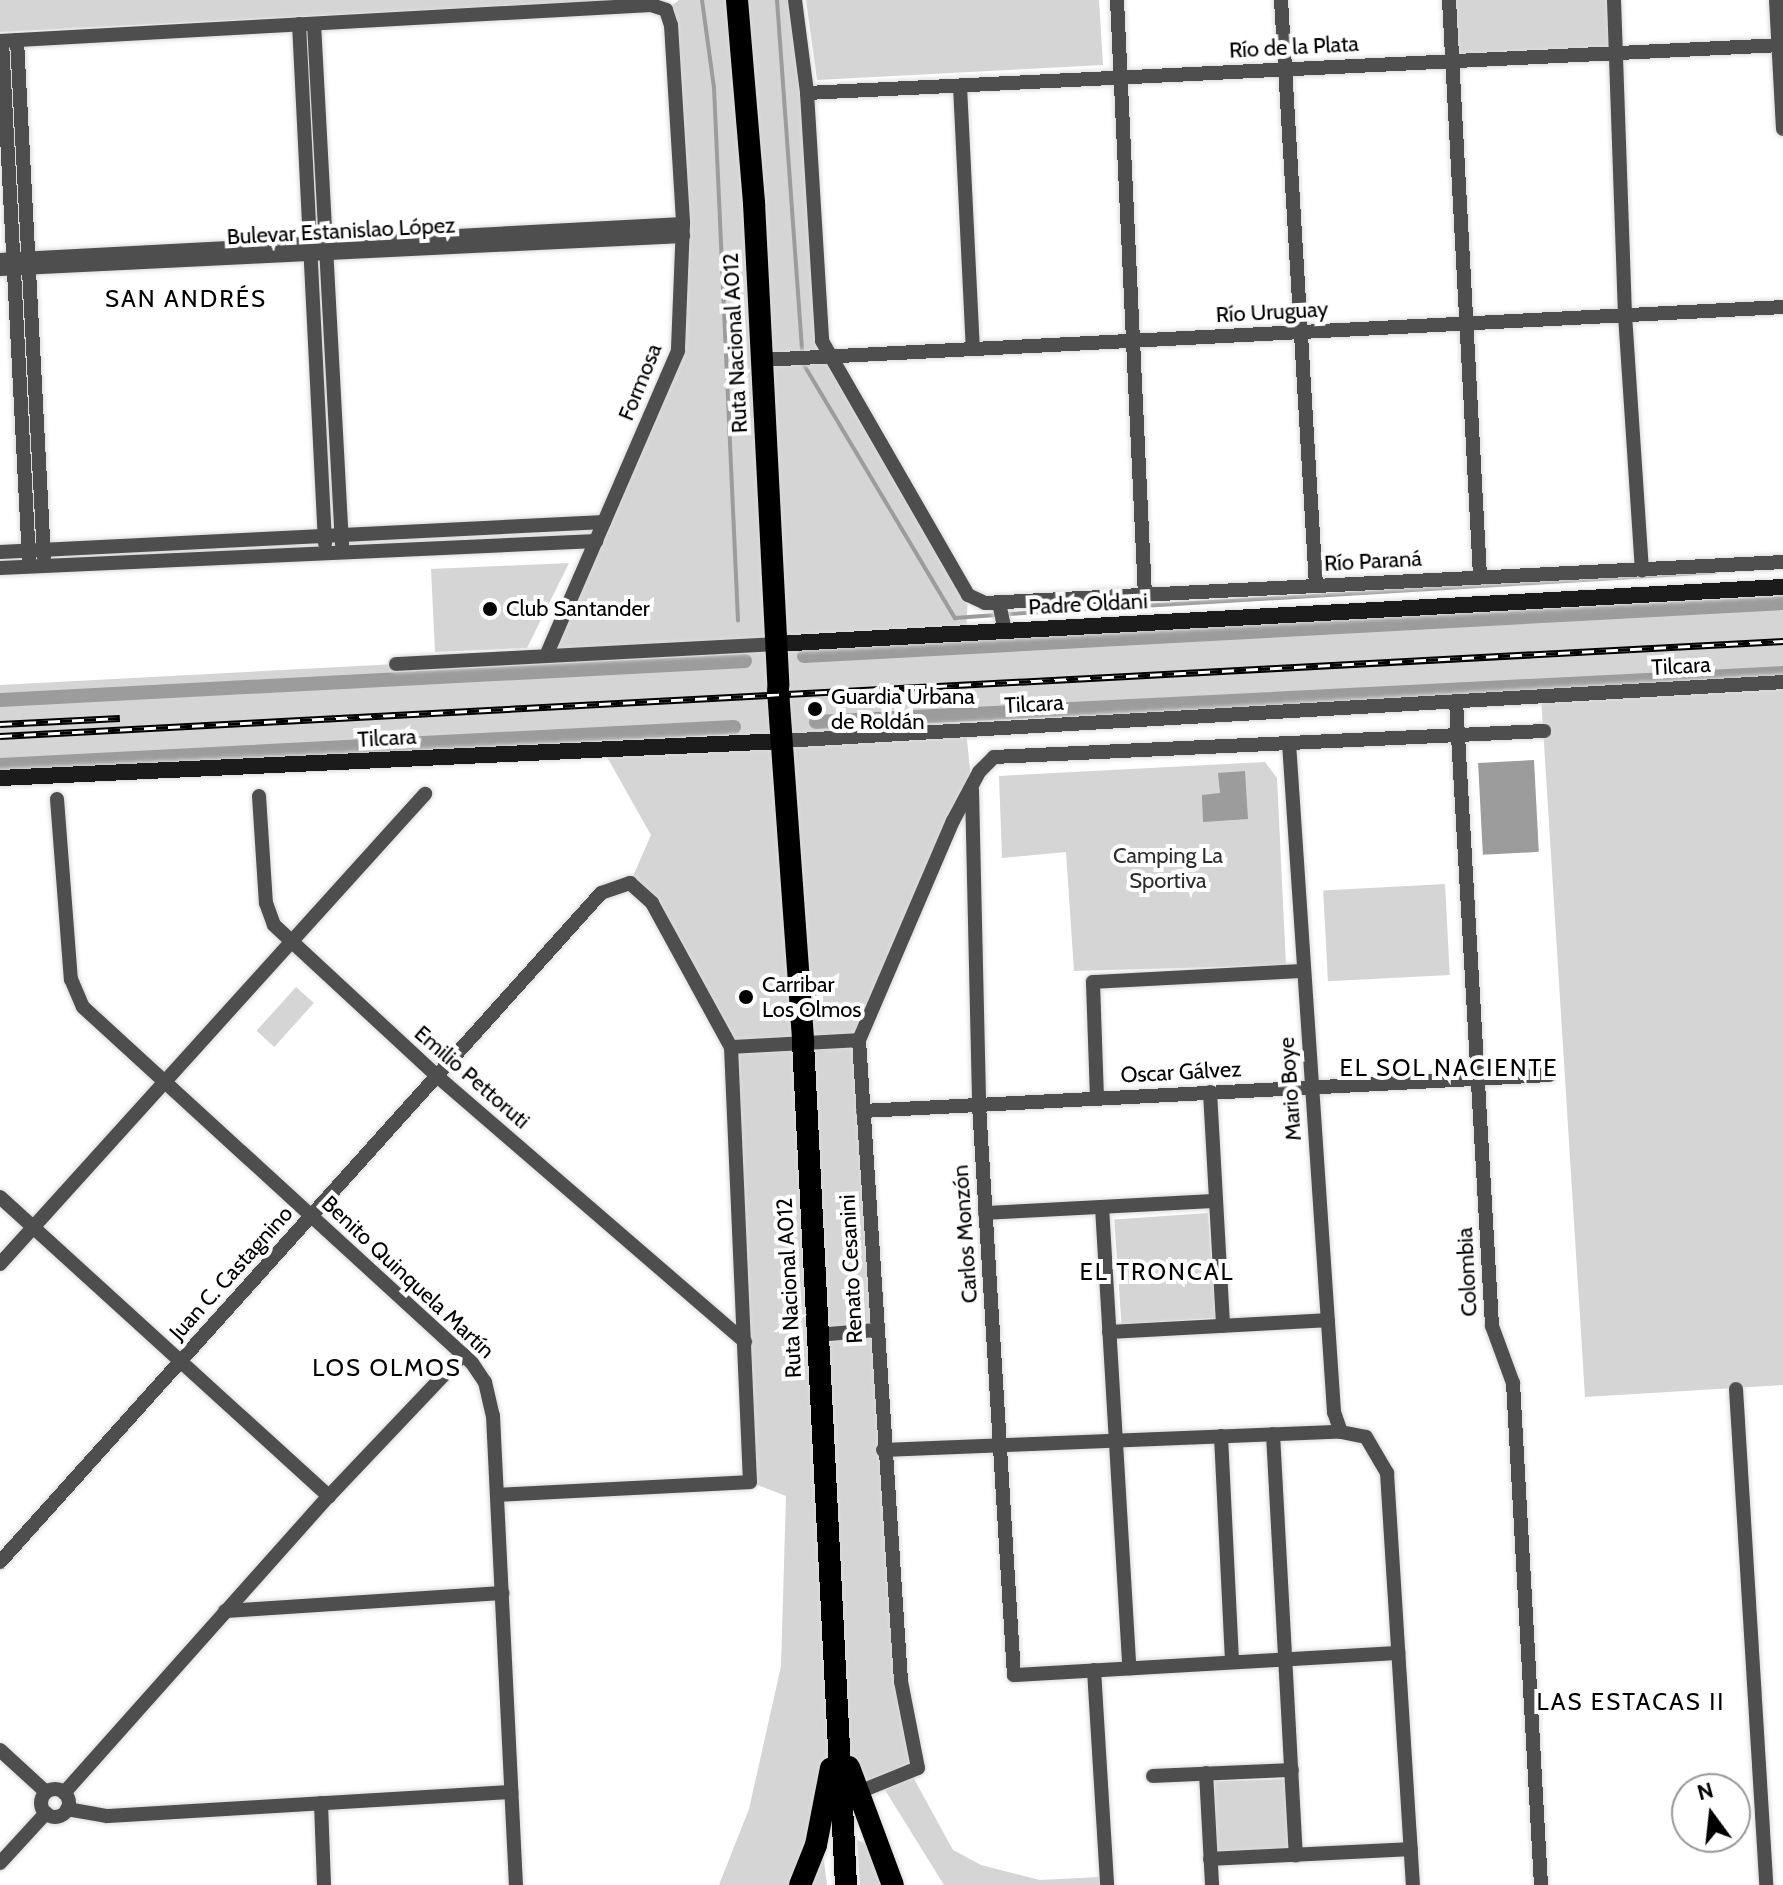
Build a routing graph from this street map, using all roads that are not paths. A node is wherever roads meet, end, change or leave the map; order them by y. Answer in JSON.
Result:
{"nodes":[{"id":1,"x":737,"y":0,"type":"edge"},
{"id":2,"x":795,"y":0,"type":"edge"},
{"id":3,"x":1117,"y":0,"type":"edge"},
{"id":4,"x":1281,"y":0,"type":"edge"},
{"id":5,"x":1449,"y":0,"type":"edge"},
{"id":6,"x":1614,"y":0,"type":"edge"},
{"id":7,"x":1776,"y":0,"type":"edge"},
{"id":8,"x":306,"y":24,"type":"junction"},
{"id":9,"x":6,"y":40,"type":"edge"},
{"id":10,"x":1781,"y":46,"type":"edge"},
{"id":11,"x":1618,"y":54,"type":"junction"},
{"id":12,"x":1452,"y":62,"type":"junction"},
{"id":13,"x":1283,"y":70,"type":"junction"},
{"id":14,"x":1121,"y":78,"type":"junction"},
{"id":15,"x":960,"y":86,"type":"junction"},
{"id":16,"x":807,"y":93,"type":"junction"},
{"id":17,"x":1783,"y":129,"type":"edge"},
{"id":18,"x":683,"y":230,"type":"junction"},
{"id":19,"x":318,"y":248,"type":"junction"},
{"id":20,"x":14,"y":264,"type":"edge"},
{"id":21,"x":1783,"y":307,"type":"edge"},
{"id":22,"x":1625,"y":315,"type":"junction"},
{"id":23,"x":1466,"y":324,"type":"junction"},
{"id":24,"x":1300,"y":332,"type":"junction"},
{"id":25,"x":1136,"y":341,"type":"junction"},
{"id":26,"x":973,"y":349,"type":"junction"},
{"id":27,"x":830,"y":357,"type":"junction"},
{"id":28,"x":762,"y":360,"type":"junction"},
{"id":29,"x":604,"y":522,"type":"junction"},
{"id":30,"x":341,"y":535,"type":"junction"},
{"id":31,"x":325,"y":536,"type":"junction"},
{"id":32,"x":596,"y":541,"type":"junction"},
{"id":33,"x":36,"y":550,"type":"junction"},
{"id":34,"x":0,"y":552,"type":"edge"},
{"id":35,"x":342,"y":552,"type":"junction"},
{"id":36,"x":326,"y":553,"type":"junction"},
{"id":37,"x":1783,"y":562,"type":"edge"},
{"id":38,"x":37,"y":566,"type":"junction"},
{"id":39,"x":0,"y":568,"type":"edge"},
{"id":40,"x":1642,"y":570,"type":"junction"},
{"id":41,"x":1480,"y":577,"type":"junction"},
{"id":42,"x":1316,"y":586,"type":"junction"},
{"id":43,"x":1783,"y":587,"type":"edge"},
{"id":44,"x":1145,"y":595,"type":"junction"},
{"id":45,"x":999,"y":603,"type":"junction"},
{"id":46,"x":1005,"y":631,"type":"junction"},
{"id":47,"x":775,"y":644,"type":"junction"},
{"id":48,"x":546,"y":656,"type":"junction"},
{"id":49,"x":396,"y":664,"type":"dead end"},
{"id":50,"x":1783,"y":682,"type":"edge"},
{"id":51,"x":1456,"y":701,"type":"junction"},
{"id":52,"x":1079,"y":723,"type":"junction"},
{"id":53,"x":1544,"y":731,"type":"dead end"},
{"id":54,"x":1458,"y":735,"type":"junction"},
{"id":55,"x":782,"y":741,"type":"junction"},
{"id":56,"x":1289,"y":743,"type":"junction"},
{"id":57,"x":1081,"y":753,"type":"junction"},
{"id":58,"x":0,"y":778,"type":"edge"},
{"id":59,"x":972,"y":789,"type":"junction"},
{"id":60,"x":425,"y":794,"type":"dead end"},
{"id":61,"x":259,"y":796,"type":"dead end"},
{"id":62,"x":57,"y":799,"type":"dead end"},
{"id":63,"x":290,"y":943,"type":"junction"},
{"id":64,"x":1304,"y":971,"type":"junction"},
{"id":65,"x":859,"y":1040,"type":"junction"},
{"id":66,"x":803,"y":1042,"type":"junction"},
{"id":67,"x":731,"y":1047,"type":"junction"},
{"id":68,"x":1549,"y":1075,"type":"dead end"},
{"id":69,"x":437,"y":1076,"type":"junction"},
{"id":70,"x":1478,"y":1078,"type":"junction"},
{"id":71,"x":164,"y":1082,"type":"junction"},
{"id":72,"x":1312,"y":1087,"type":"junction"},
{"id":73,"x":1210,"y":1092,"type":"junction"},
{"id":74,"x":1097,"y":1098,"type":"junction"},
{"id":75,"x":979,"y":1105,"type":"junction"},
{"id":76,"x":863,"y":1111,"type":"junction"},
{"id":77,"x":0,"y":1197,"type":"edge"},
{"id":78,"x":1216,"y":1201,"type":"junction"},
{"id":79,"x":1102,"y":1207,"type":"junction"},
{"id":80,"x":985,"y":1213,"type":"junction"},
{"id":81,"x":311,"y":1216,"type":"junction"},
{"id":82,"x":33,"y":1227,"type":"junction"},
{"id":83,"x":0,"y":1264,"type":"edge"},
{"id":84,"x":1328,"y":1320,"type":"junction"},
{"id":85,"x":1223,"y":1326,"type":"junction"},
{"id":86,"x":876,"y":1330,"type":"junction"},
{"id":87,"x":1109,"y":1332,"type":"junction"},
{"id":88,"x":817,"y":1335,"type":"junction"},
{"id":89,"x":745,"y":1342,"type":"junction"},
{"id":90,"x":463,"y":1355,"type":"junction"},
{"id":91,"x":181,"y":1361,"type":"junction"},
{"id":92,"x":1736,"y":1389,"type":"dead end"},
{"id":93,"x":1341,"y":1432,"type":"junction"},
{"id":94,"x":1273,"y":1434,"type":"junction"},
{"id":95,"x":1221,"y":1436,"type":"junction"},
{"id":96,"x":1116,"y":1441,"type":"junction"},
{"id":97,"x":1000,"y":1446,"type":"junction"},
{"id":98,"x":883,"y":1450,"type":"junction"},
{"id":99,"x":497,"y":1495,"type":"junction"},
{"id":100,"x":329,"y":1496,"type":"junction"},
{"id":101,"x":0,"y":1562,"type":"edge"},
{"id":102,"x":502,"y":1593,"type":"junction"},
{"id":103,"x":225,"y":1611,"type":"junction"},
{"id":104,"x":1398,"y":1653,"type":"junction"},
{"id":105,"x":1286,"y":1659,"type":"junction"},
{"id":106,"x":1232,"y":1662,"type":"junction"},
{"id":107,"x":1129,"y":1668,"type":"junction"},
{"id":108,"x":1094,"y":1670,"type":"junction"},
{"id":109,"x":838,"y":1728,"type":"junction"},
{"id":110,"x":0,"y":1750,"type":"edge"},
{"id":111,"x":1292,"y":1770,"type":"junction"},
{"id":112,"x":1206,"y":1773,"type":"junction"},
{"id":113,"x":1153,"y":1776,"type":"dead end"},
{"id":114,"x":46,"y":1792,"type":"junction"},
{"id":115,"x":511,"y":1792,"type":"junction"},
{"id":116,"x":64,"y":1793,"type":"junction"},
{"id":117,"x":841,"y":1800,"type":"junction"},
{"id":118,"x":321,"y":1803,"type":"junction"},
{"id":119,"x":67,"y":1809,"type":"junction"},
{"id":120,"x":46,"y":1813,"type":"junction"},
{"id":121,"x":1411,"y":1849,"type":"junction"},
{"id":122,"x":1296,"y":1855,"type":"junction"},
{"id":123,"x":1210,"y":1859,"type":"junction"},
{"id":124,"x":0,"y":1863,"type":"edge"},
{"id":125,"x":324,"y":1885,"type":"edge"},
{"id":126,"x":516,"y":1885,"type":"edge"},
{"id":127,"x":800,"y":1885,"type":"edge"},
{"id":128,"x":846,"y":1885,"type":"edge"},
{"id":129,"x":893,"y":1885,"type":"edge"},
{"id":130,"x":1107,"y":1885,"type":"edge"},
{"id":131,"x":1212,"y":1885,"type":"edge"},
{"id":132,"x":1413,"y":1885,"type":"edge"},
{"id":133,"x":1541,"y":1885,"type":"edge"},
{"id":134,"x":1766,"y":1885,"type":"edge"}],
"edges":[{"from":1,"to":28,"type":"highway","name":"Ruta Nacional A012"},
{"from":2,"to":16,"type":"street"},
{"from":3,"to":14,"type":"street"},
{"from":4,"to":13,"type":"street"},
{"from":5,"to":12,"type":"street"},
{"from":6,"to":11,"type":"street"},
{"from":7,"to":10,"type":"street"},
{"from":8,"to":9,"type":"street"},
{"from":8,"to":18,"type":"street","name":"Formosa"},
{"from":8,"to":19,"type":"street"},
{"from":9,"to":20,"type":"street"},
{"from":10,"to":11,"type":"street","name":"Río de la Plata"},
{"from":10,"to":17,"type":"street"},
{"from":11,"to":12,"type":"street","name":"Río de la Plata"},
{"from":11,"to":22,"type":"street"},
{"from":12,"to":13,"type":"street","name":"Río de la Plata"},
{"from":12,"to":23,"type":"street"},
{"from":13,"to":14,"type":"street","name":"Río de la Plata"},
{"from":13,"to":24,"type":"street"},
{"from":14,"to":15,"type":"street","name":"Río de la Plata"},
{"from":14,"to":25,"type":"street"},
{"from":15,"to":16,"type":"street","name":"Río de la Plata"},
{"from":15,"to":26,"type":"street"},
{"from":16,"to":27,"type":"street"},
{"from":18,"to":19,"type":"street","name":"Bulevar Estanislao López"},
{"from":18,"to":29,"type":"street","name":"Formosa"},
{"from":19,"to":20,"type":"street","name":"Bulevar Estanislao López"},
{"from":19,"to":30,"type":"street"},
{"from":19,"to":31,"type":"street"},
{"from":20,"to":33,"type":"street"},
{"from":21,"to":22,"type":"street","name":"Río Uruguay"},
{"from":22,"to":23,"type":"street","name":"Río Uruguay"},
{"from":22,"to":40,"type":"street"},
{"from":23,"to":24,"type":"street","name":"Río Uruguay"},
{"from":23,"to":41,"type":"street"},
{"from":24,"to":25,"type":"street","name":"Río Uruguay"},
{"from":24,"to":42,"type":"street"},
{"from":25,"to":26,"type":"street","name":"Río Uruguay"},
{"from":25,"to":44,"type":"street"},
{"from":26,"to":27,"type":"street","name":"Río Uruguay"},
{"from":27,"to":28,"type":"street","name":"Río Uruguay"},
{"from":27,"to":45,"type":"street","name":"Río Paraná"},
{"from":28,"to":47,"type":"highway","name":"Ruta Nacional A012"},
{"from":29,"to":30,"type":"street"},
{"from":29,"to":32,"type":"street","name":"Formosa"},
{"from":30,"to":31,"type":"street"},
{"from":30,"to":35,"type":"street"},
{"from":31,"to":33,"type":"street"},
{"from":31,"to":36,"type":"street"},
{"from":32,"to":35,"type":"street"},
{"from":32,"to":48,"type":"street","name":"Formosa"},
{"from":33,"to":34,"type":"street"},
{"from":33,"to":38,"type":"street"},
{"from":35,"to":36,"type":"street"},
{"from":36,"to":38,"type":"street"},
{"from":37,"to":40,"type":"street","name":"Río Paraná"},
{"from":38,"to":39,"type":"street"},
{"from":40,"to":41,"type":"street","name":"Río Paraná"},
{"from":41,"to":42,"type":"street","name":"Río Paraná"},
{"from":42,"to":44,"type":"street","name":"Río Paraná"},
{"from":43,"to":46,"type":"main road","name":"Padre Oldani"},
{"from":44,"to":45,"type":"street","name":"Río Paraná"},
{"from":45,"to":46,"type":"street"},
{"from":46,"to":47,"type":"main road","name":"Padre Oldani"},
{"from":47,"to":48,"type":"street","name":"Padre Oldani"},
{"from":47,"to":55,"type":"highway","name":"Ruta Nacional A012"},
{"from":48,"to":49,"type":"street","name":"Padre Oldani"},
{"from":50,"to":51,"type":"street","name":"Tilcara"},
{"from":51,"to":52,"type":"street","name":"Tilcara"},
{"from":51,"to":54,"type":"street","name":"Colombia"},
{"from":52,"to":55,"type":"street","name":"Tilcara"},
{"from":52,"to":57,"type":"street"},
{"from":53,"to":54,"type":"street"},
{"from":54,"to":56,"type":"street"},
{"from":54,"to":70,"type":"street","name":"Colombia"},
{"from":55,"to":58,"type":"main road","name":"Tilcara"},
{"from":55,"to":66,"type":"highway","name":"Ruta Nacional A012"},
{"from":56,"to":57,"type":"street"},
{"from":56,"to":64,"type":"street","name":"Mario Boye"},
{"from":57,"to":59,"type":"street","name":"Renato Cesanini"},
{"from":59,"to":65,"type":"street","name":"Renato Cesanini"},
{"from":59,"to":75,"type":"street","name":"Carlos Monzón"},
{"from":60,"to":63,"type":"street"},
{"from":61,"to":63,"type":"street","name":"Emilio Pettoruti"},
{"from":62,"to":71,"type":"street","name":"Benito Quinquela Martín"},
{"from":63,"to":69,"type":"street","name":"Emilio Pettoruti"},
{"from":63,"to":71,"type":"street"},
{"from":64,"to":72,"type":"street","name":"Mario Boye"},
{"from":64,"to":74,"type":"street"},
{"from":65,"to":66,"type":"street"},
{"from":65,"to":76,"type":"street","name":"Renato Cesanini"},
{"from":66,"to":67,"type":"street"},
{"from":66,"to":88,"type":"highway","name":"Ruta Nacional A012"},
{"from":67,"to":69,"type":"street","name":"Juan C. Castagnino"},
{"from":67,"to":89,"type":"street"},
{"from":68,"to":70,"type":"street","name":"Oscar Gálvez"},
{"from":69,"to":81,"type":"street","name":"Juan C. Castagnino"},
{"from":69,"to":89,"type":"street","name":"Emilio Pettoruti"},
{"from":70,"to":72,"type":"street","name":"Oscar Gálvez"},
{"from":70,"to":133,"type":"street","name":"Colombia"},
{"from":71,"to":81,"type":"street","name":"Benito Quinquela Martín"},
{"from":71,"to":82,"type":"street"},
{"from":72,"to":73,"type":"street","name":"Oscar Gálvez"},
{"from":72,"to":84,"type":"street","name":"Mario Boye"},
{"from":73,"to":74,"type":"street","name":"Oscar Gálvez"},
{"from":73,"to":78,"type":"street"},
{"from":74,"to":75,"type":"street","name":"Oscar Gálvez"},
{"from":75,"to":76,"type":"street","name":"Oscar Gálvez"},
{"from":75,"to":80,"type":"street","name":"Carlos Monzón"},
{"from":76,"to":86,"type":"street","name":"Renato Cesanini"},
{"from":77,"to":82,"type":"street"},
{"from":78,"to":79,"type":"street"},
{"from":78,"to":85,"type":"street"},
{"from":79,"to":80,"type":"street"},
{"from":79,"to":87,"type":"street"},
{"from":80,"to":97,"type":"street","name":"Carlos Monzón"},
{"from":81,"to":90,"type":"street","name":"Benito Quinquela Martín"},
{"from":81,"to":91,"type":"street","name":"Juan C. Castagnino"},
{"from":82,"to":83,"type":"street"},
{"from":82,"to":91,"type":"street"},
{"from":84,"to":85,"type":"street"},
{"from":84,"to":93,"type":"street","name":"Mario Boye"},
{"from":85,"to":87,"type":"street"},
{"from":86,"to":88,"type":"street"},
{"from":86,"to":98,"type":"street","name":"Renato Cesanini"},
{"from":87,"to":96,"type":"street"},
{"from":88,"to":109,"type":"highway","name":"Ruta Nacional A012"},
{"from":89,"to":99,"type":"street"},
{"from":90,"to":99,"type":"street","name":"Benito Quinquela Martín"},
{"from":90,"to":100,"type":"street"},
{"from":91,"to":100,"type":"street"},
{"from":91,"to":101,"type":"street","name":"Juan C. Castagnino"},
{"from":92,"to":134,"type":"street"},
{"from":93,"to":94,"type":"street"},
{"from":93,"to":104,"type":"street"},
{"from":94,"to":95,"type":"street"},
{"from":94,"to":105,"type":"street"},
{"from":95,"to":96,"type":"street"},
{"from":95,"to":106,"type":"street"},
{"from":96,"to":97,"type":"street"},
{"from":96,"to":107,"type":"street"},
{"from":97,"to":98,"type":"street"},
{"from":97,"to":108,"type":"street","name":"Carlos Monzón"},
{"from":98,"to":117,"type":"street","name":"Renato Cesanini"},
{"from":99,"to":102,"type":"street","name":"Benito Quinquela Martín"},
{"from":100,"to":103,"type":"street"},
{"from":102,"to":103,"type":"street"},
{"from":102,"to":115,"type":"street","name":"Benito Quinquela Martín"},
{"from":103,"to":116,"type":"street"},
{"from":104,"to":105,"type":"street"},
{"from":104,"to":121,"type":"street"},
{"from":105,"to":106,"type":"street"},
{"from":105,"to":111,"type":"street"},
{"from":106,"to":107,"type":"street"},
{"from":107,"to":108,"type":"street"},
{"from":108,"to":130,"type":"street"},
{"from":109,"to":117,"type":"highway"},
{"from":109,"to":117,"type":"highway"},
{"from":110,"to":114,"type":"street"},
{"from":111,"to":112,"type":"street"},
{"from":111,"to":122,"type":"street"},
{"from":112,"to":113,"type":"street"},
{"from":112,"to":123,"type":"street"},
{"from":114,"to":116,"type":"street"},
{"from":114,"to":120,"type":"street"},
{"from":115,"to":118,"type":"street"},
{"from":115,"to":126,"type":"street","name":"Benito Quinquela Martín"},
{"from":116,"to":119,"type":"street"},
{"from":117,"to":127,"type":"highway"},
{"from":117,"to":128,"type":"highway"},
{"from":117,"to":129,"type":"highway"},
{"from":118,"to":119,"type":"street"},
{"from":118,"to":125,"type":"street"},
{"from":119,"to":120,"type":"street"},
{"from":120,"to":124,"type":"street"},
{"from":121,"to":122,"type":"street"},
{"from":121,"to":132,"type":"street"},
{"from":122,"to":123,"type":"street"},
{"from":123,"to":131,"type":"street"}]}
